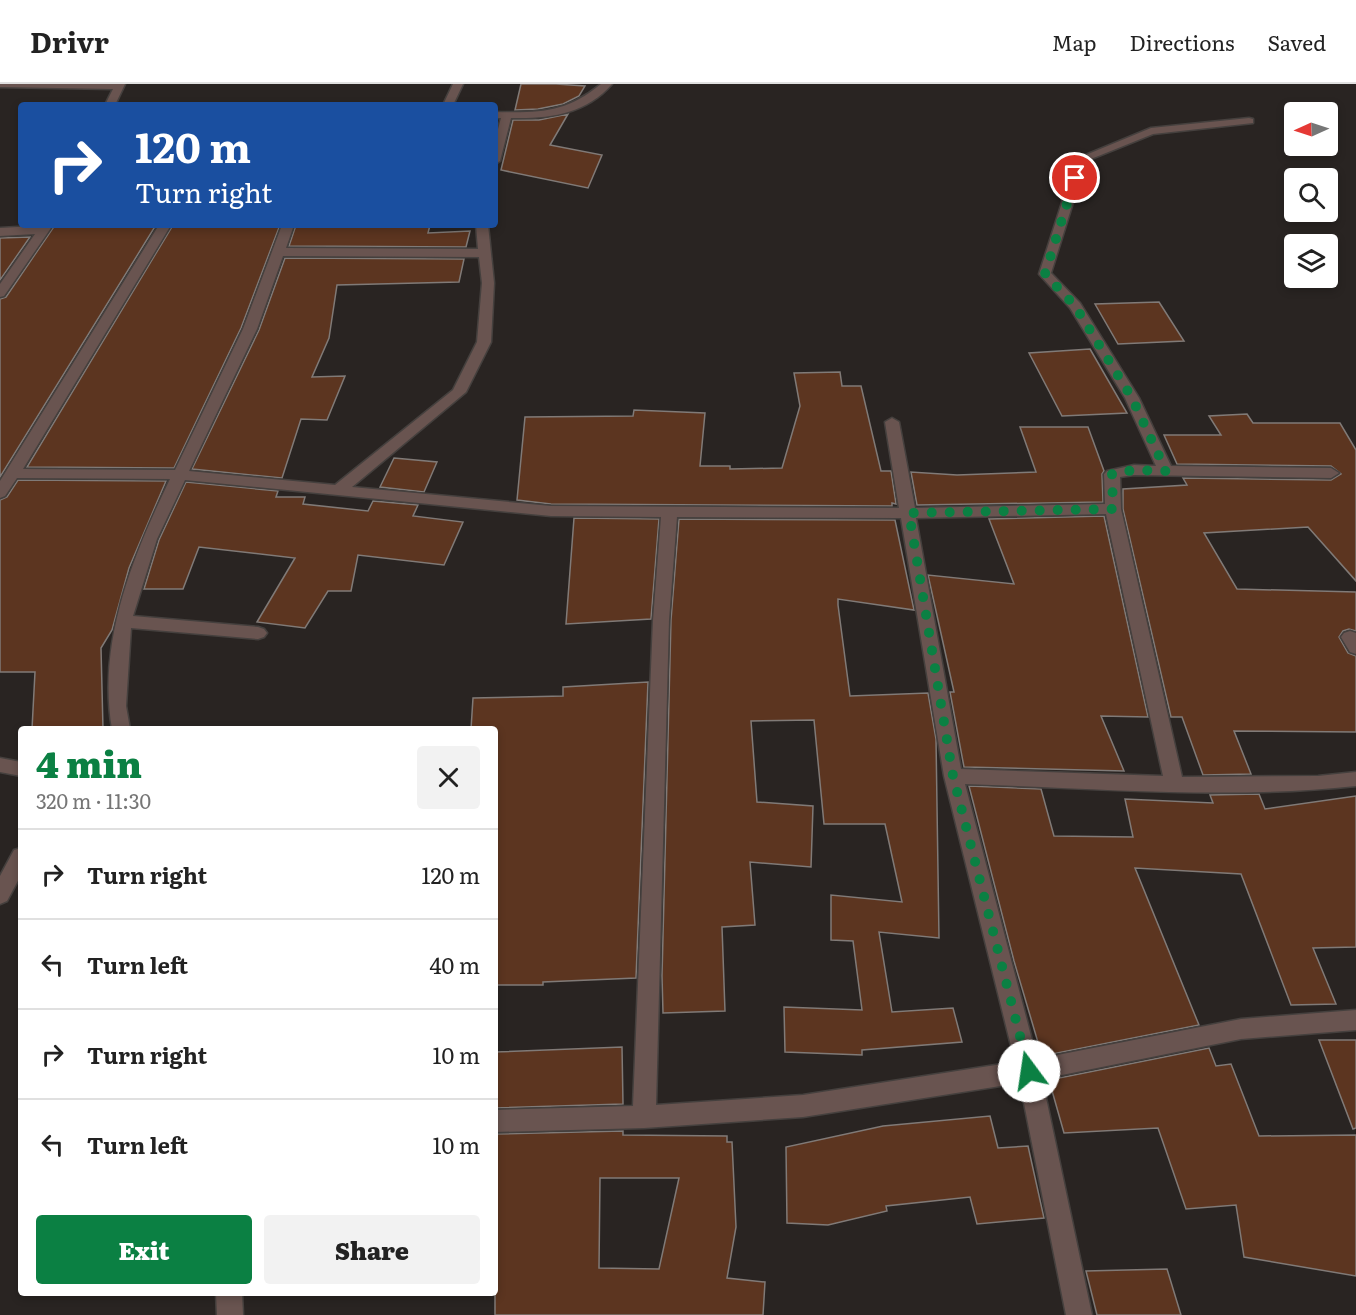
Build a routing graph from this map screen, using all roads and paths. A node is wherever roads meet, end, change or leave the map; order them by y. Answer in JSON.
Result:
{"nodes":[{"id":1,"x":0,"y":84,"type":"edge"},
{"id":2,"x":458,"y":84,"type":"edge"},
{"id":3,"x":607,"y":84,"type":"edge"},
{"id":4,"x":119,"y":85,"type":"edge"},
{"id":5,"x":111,"y":102,"type":"edge"},
{"id":6,"x":449,"y":102,"type":"edge"},
{"id":7,"x":498,"y":115,"type":"edge"},
{"id":8,"x":507,"y":115,"type":"junction"},
{"id":9,"x":1249,"y":120,"type":"dead end"},
{"id":10,"x":498,"y":149,"type":"edge"},
{"id":11,"x":36,"y":228,"type":"edge"},
{"id":12,"x":44,"y":228,"type":"edge"},
{"id":13,"x":163,"y":228,"type":"edge"},
{"id":14,"x":287,"y":228,"type":"edge"},
{"id":15,"x":482,"y":228,"type":"edge"},
{"id":16,"x":0,"y":232,"type":"edge"},
{"id":17,"x":279,"y":252,"type":"junction"},
{"id":18,"x":485,"y":253,"type":"junction"},
{"id":19,"x":0,"y":293,"type":"edge"},
{"id":20,"x":892,"y":422,"type":"dead end"},
{"id":21,"x":1166,"y":471,"type":"junction"},
{"id":22,"x":14,"y":473,"type":"junction"},
{"id":23,"x":1330,"y":473,"type":"dead end"},
{"id":24,"x":180,"y":475,"type":"junction"},
{"id":25,"x":337,"y":491,"type":"junction"},
{"id":26,"x":0,"y":493,"type":"edge"},
{"id":27,"x":1113,"y":509,"type":"junction"},
{"id":28,"x":669,"y":513,"type":"junction"},
{"id":29,"x":909,"y":513,"type":"junction"},
{"id":30,"x":123,"y":621,"type":"junction"},
{"id":31,"x":258,"y":633,"type":"dead end"},
{"id":32,"x":120,"y":726,"type":"edge"},
{"id":33,"x":0,"y":765,"type":"edge"},
{"id":34,"x":18,"y":768,"type":"edge"},
{"id":35,"x":953,"y":776,"type":"junction"},
{"id":36,"x":1356,"y":779,"type":"edge"},
{"id":37,"x":1173,"y":784,"type":"junction"},
{"id":38,"x":18,"y":862,"type":"edge"},
{"id":39,"x":0,"y":895,"type":"edge"},
{"id":40,"x":1356,"y":1020,"type":"edge"},
{"id":41,"x":1029,"y":1071,"type":"junction"},
{"id":42,"x":644,"y":1117,"type":"junction"},
{"id":43,"x":498,"y":1121,"type":"edge"},
{"id":44,"x":229,"y":1296,"type":"edge"},
{"id":45,"x":230,"y":1315,"type":"edge"},
{"id":46,"x":1079,"y":1315,"type":"edge"}],
"edges":[{"from":1,"to":4,"type":"street"},
{"from":2,"to":6,"type":"street"},
{"from":3,"to":8,"type":"street"},
{"from":4,"to":5,"type":"street"},
{"from":7,"to":8,"type":"street"},
{"from":8,"to":10,"type":"street"},
{"from":9,"to":21,"type":"street"},
{"from":11,"to":16,"type":"street"},
{"from":12,"to":19,"type":"street"},
{"from":13,"to":22,"type":"street"},
{"from":14,"to":17,"type":"street"},
{"from":15,"to":18,"type":"street"},
{"from":17,"to":18,"type":"street"},
{"from":17,"to":24,"type":"street"},
{"from":18,"to":25,"type":"street"},
{"from":20,"to":29,"type":"street"},
{"from":21,"to":23,"type":"street"},
{"from":21,"to":27,"type":"street"},
{"from":22,"to":24,"type":"street"},
{"from":22,"to":26,"type":"street"},
{"from":24,"to":25,"type":"street"},
{"from":24,"to":30,"type":"street"},
{"from":25,"to":28,"type":"street"},
{"from":27,"to":29,"type":"street"},
{"from":27,"to":37,"type":"street"},
{"from":28,"to":29,"type":"street"},
{"from":28,"to":42,"type":"street"},
{"from":29,"to":35,"type":"street"},
{"from":30,"to":31,"type":"street"},
{"from":30,"to":32,"type":"street"},
{"from":33,"to":34,"type":"street"},
{"from":35,"to":37,"type":"street"},
{"from":35,"to":41,"type":"street"},
{"from":36,"to":37,"type":"street"},
{"from":38,"to":39,"type":"street"},
{"from":40,"to":41,"type":"street"},
{"from":41,"to":42,"type":"street"},
{"from":41,"to":46,"type":"street"},
{"from":42,"to":43,"type":"street"},
{"from":44,"to":45,"type":"street"}]}
